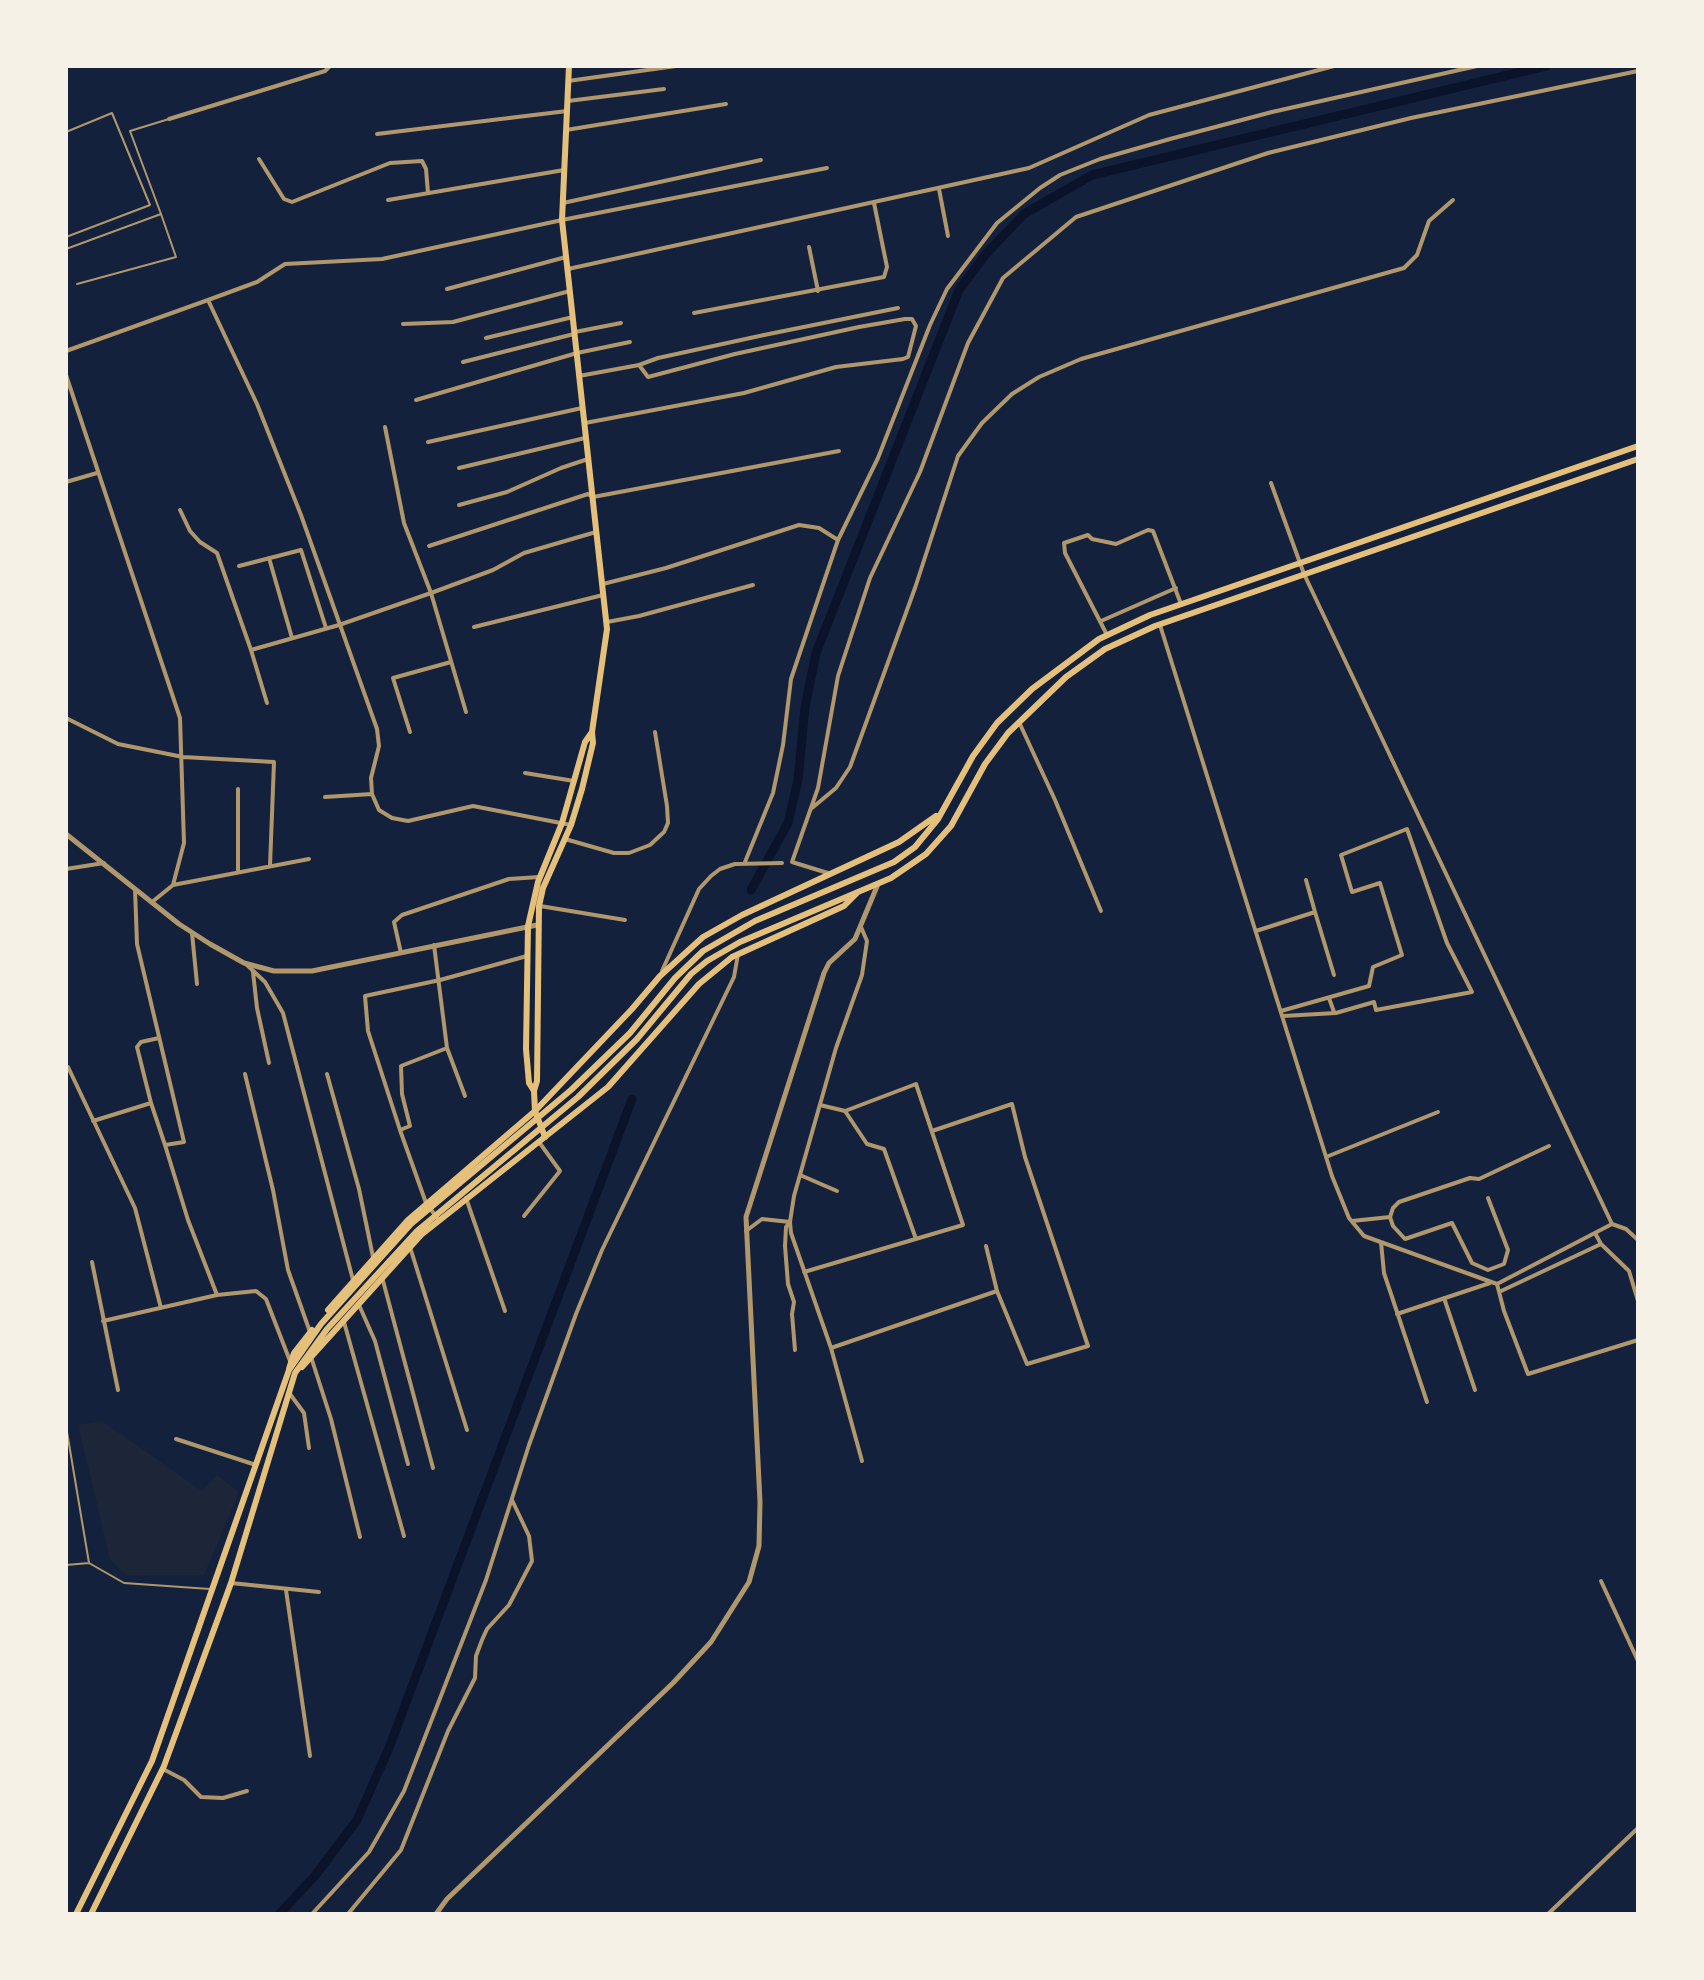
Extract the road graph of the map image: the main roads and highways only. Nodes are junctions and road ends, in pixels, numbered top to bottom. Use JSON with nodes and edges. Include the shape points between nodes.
{"nodes":[{"id":1,"x":569,"y":66,"type":"edge"},
{"id":2,"x":1638,"y":446,"type":"edge"},
{"id":3,"x":1638,"y":459,"type":"edge"},
{"id":4,"x":1445,"y":513,"type":"junction"},
{"id":5,"x":1449,"y":524,"type":"junction"},
{"id":6,"x":592,"y":732,"type":"junction"},
{"id":7,"x":944,"y":809,"type":"junction"},
{"id":8,"x":859,"y":891,"type":"junction"},
{"id":9,"x":534,"y":1091,"type":"junction"},
{"id":10,"x":535,"y":1111,"type":"junction"},
{"id":11,"x":545,"y":1137,"type":"junction"},
{"id":12,"x":324,"y":1327,"type":"junction"},
{"id":13,"x":292,"y":1372,"type":"junction"},
{"id":14,"x":76,"y":1914,"type":"edge"},
{"id":15,"x":92,"y":1914,"type":"edge"}],
"edges":[{"from":1,"to":6,"type":"main road","via":[[562,220],[607,622]]},
{"from":2,"to":4,"type":"main road"},
{"from":3,"to":5,"type":"main road"},
{"from":4,"to":5,"type":"main road"},
{"from":4,"to":7,"type":"main road","via":[[1182,604],[1107,635],[1058,668],[997,723],[973,756]]},
{"from":5,"to":8,"type":"main road","via":[[1160,625],[1129,637],[1088,661],[1019,721],[985,764],[951,826],[915,863]]},
{"from":6,"to":9,"type":"main road","via":[[593,743],[571,825],[539,906]]},
{"from":6,"to":9,"type":"main road","via":[[585,742],[562,823],[540,877],[528,926],[526,1049],[529,1083]]},
{"from":7,"to":10,"type":"main road","via":[[899,842],[742,915],[704,937],[660,976]]},
{"from":7,"to":12,"type":"main road","via":[[915,847],[894,862],[738,930],[703,951],[630,1033],[571,1090],[411,1224]]},
{"from":8,"to":11,"type":"main road","via":[[844,906],[738,954],[699,984],[608,1087]]},
{"from":8,"to":12,"type":"main road","via":[[724,949],[691,974],[637,1039],[578,1097],[417,1231]]},
{"from":9,"to":10,"type":"main road"},
{"from":10,"to":11,"type":"main road"},
{"from":10,"to":13,"type":"main road","via":[[426,1203],[373,1257],[310,1332],[290,1361]]},
{"from":11,"to":13,"type":"main road","via":[[438,1219],[409,1246],[312,1360]]},
{"from":12,"to":13,"type":"main road"},
{"from":13,"to":14,"type":"main road","via":[[142,1784]]},
{"from":13,"to":15,"type":"main road","via":[[290,1394],[231,1583],[163,1769]]}]}
